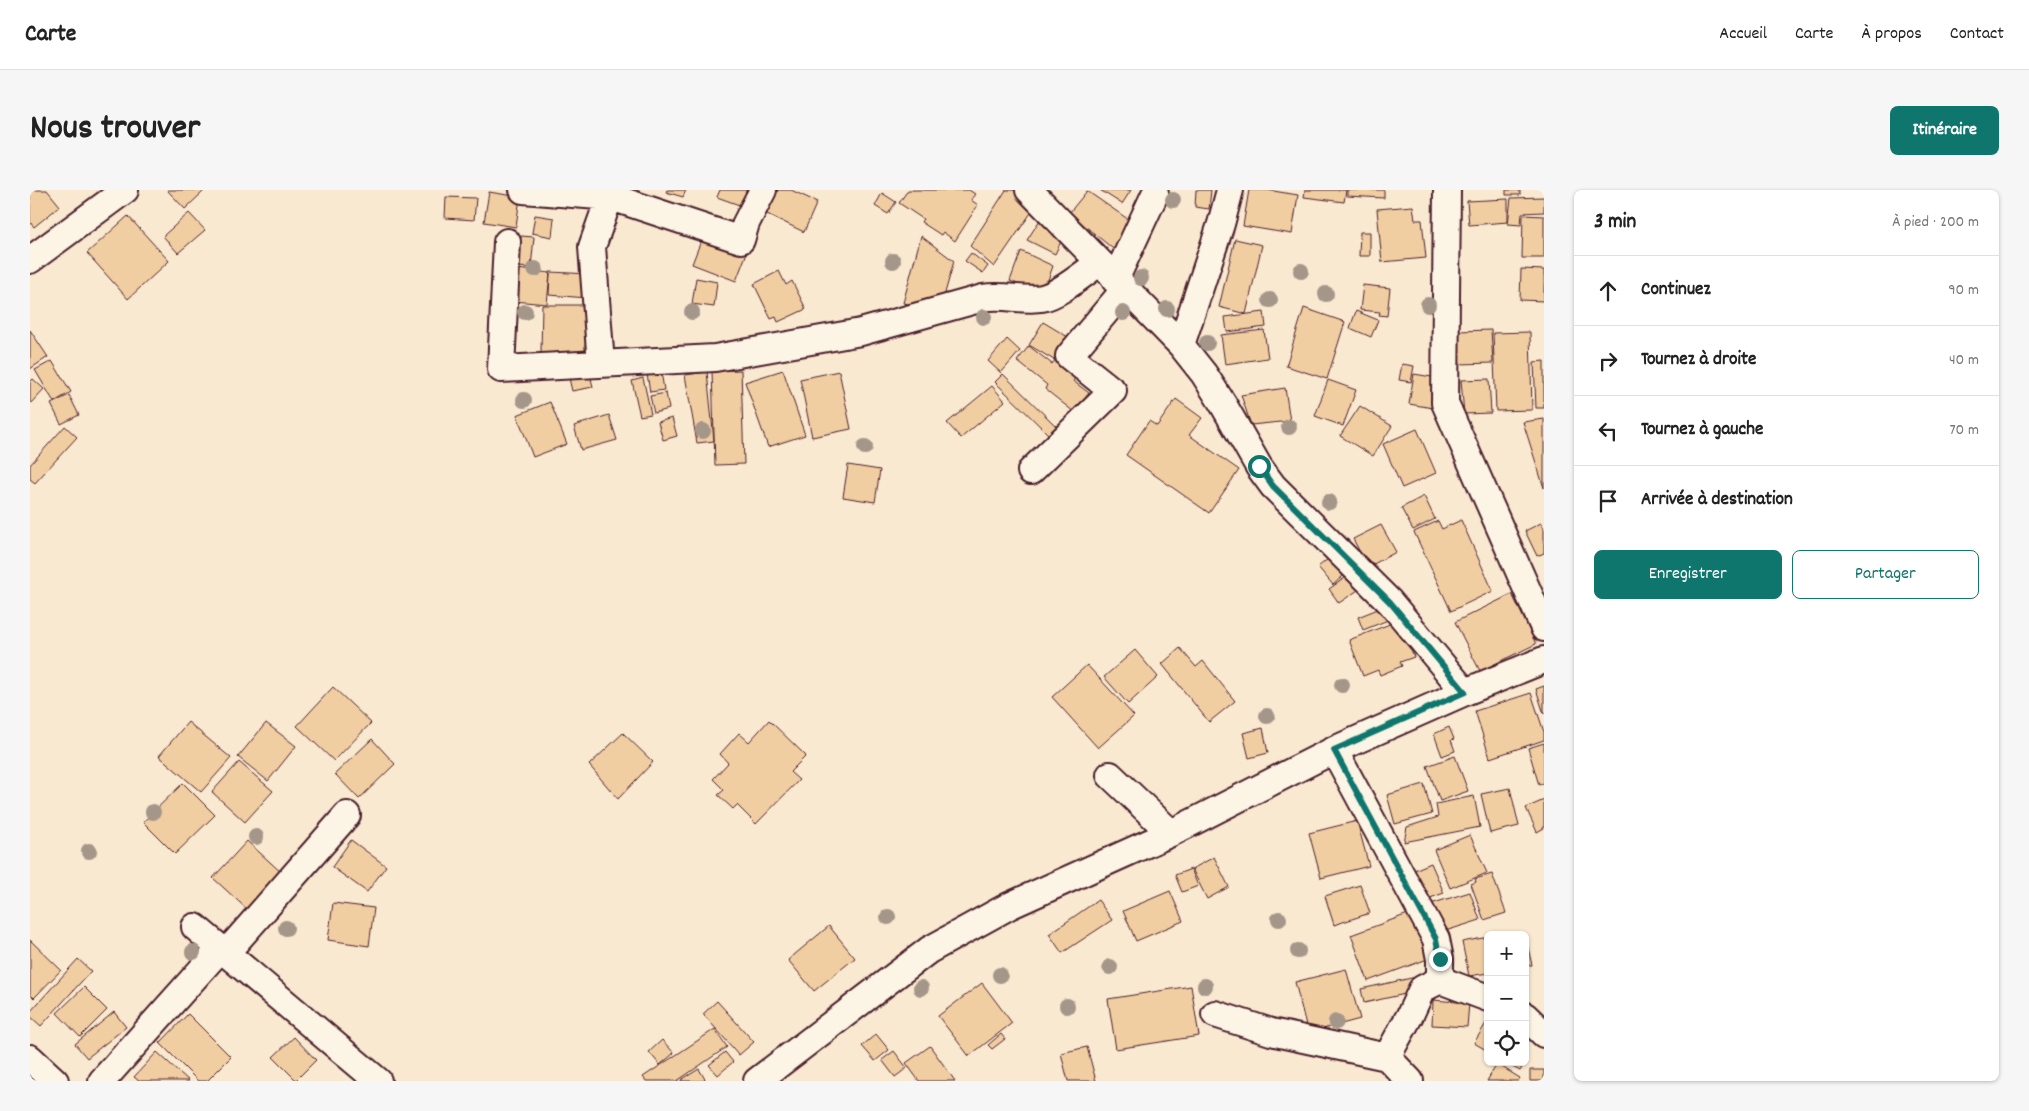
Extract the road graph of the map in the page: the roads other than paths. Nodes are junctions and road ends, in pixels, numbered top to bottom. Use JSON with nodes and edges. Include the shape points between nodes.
{"nodes":[{"id":1,"x":125,"y":190,"type":"edge"},
{"id":2,"x":523,"y":190,"type":"edge"},
{"id":3,"x":763,"y":190,"type":"edge"},
{"id":4,"x":1029,"y":190,"type":"edge"},
{"id":5,"x":1230,"y":190,"type":"edge"},
{"id":6,"x":1447,"y":190,"type":"edge"},
{"id":7,"x":612,"y":194,"type":"edge"},
{"id":8,"x":1155,"y":194,"type":"dead end"},
{"id":9,"x":507,"y":242,"type":"dead end"},
{"id":10,"x":30,"y":260,"type":"edge"},
{"id":11,"x":1113,"y":277,"type":"junction"},
{"id":12,"x":1180,"y":345,"type":"junction"},
{"id":13,"x":601,"y":364,"type":"junction"},
{"id":14,"x":1031,"y":470,"type":"dead end"},
{"id":15,"x":1544,"y":628,"type":"edge"},
{"id":16,"x":1544,"y":660,"type":"edge"},
{"id":17,"x":1465,"y":692,"type":"junction"},
{"id":18,"x":1334,"y":750,"type":"junction"},
{"id":19,"x":1110,"y":775,"type":"dead end"},
{"id":20,"x":347,"y":815,"type":"dead end"},
{"id":21,"x":1171,"y":833,"type":"junction"},
{"id":22,"x":195,"y":927,"type":"dead end"},
{"id":23,"x":223,"y":951,"type":"junction"},
{"id":24,"x":1440,"y":980,"type":"junction"},
{"id":25,"x":1484,"y":996,"type":"edge"},
{"id":26,"x":1215,"y":1014,"type":"dead end"},
{"id":27,"x":1529,"y":1020,"type":"edge"},
{"id":28,"x":1544,"y":1034,"type":"edge"},
{"id":29,"x":1387,"y":1057,"type":"junction"},
{"id":30,"x":30,"y":1058,"type":"edge"},
{"id":31,"x":55,"y":1081,"type":"edge"},
{"id":32,"x":102,"y":1081,"type":"edge"},
{"id":33,"x":378,"y":1081,"type":"edge"},
{"id":34,"x":756,"y":1081,"type":"edge"},
{"id":35,"x":1410,"y":1081,"type":"edge"}],
"edges":[{"from":1,"to":10,"type":"street"},
{"from":2,"to":7,"type":"street"},
{"from":3,"to":7,"type":"street","via":[[741,240]]},
{"from":4,"to":11,"type":"street"},
{"from":5,"to":12,"type":"street"},
{"from":6,"to":15,"type":"street","via":[[1445,404]]},
{"from":7,"to":13,"type":"street","via":[[592,247]]},
{"from":8,"to":11,"type":"street"},
{"from":9,"to":13,"type":"street","via":[[501,369]]},
{"from":11,"to":12,"type":"street"},
{"from":11,"to":13,"type":"street","via":[[1041,298],[983,298],[861,332],[715,358]]},
{"from":11,"to":14,"type":"street","via":[[1069,356],[1113,391]]},
{"from":12,"to":17,"type":"street","via":[[1218,396],[1273,486],[1390,602]]},
{"from":16,"to":17,"type":"street"},
{"from":17,"to":18,"type":"street"},
{"from":18,"to":21,"type":"street"},
{"from":18,"to":24,"type":"street","via":[[1436,939]]},
{"from":19,"to":21,"type":"street"},
{"from":20,"to":23,"type":"street"},
{"from":21,"to":34,"type":"street","via":[[1009,906],[929,950]]},
{"from":22,"to":23,"type":"street"},
{"from":23,"to":32,"type":"street"},
{"from":23,"to":33,"type":"street"},
{"from":24,"to":25,"type":"street"},
{"from":24,"to":29,"type":"street","via":[[1422,989]]},
{"from":26,"to":29,"type":"street","via":[[1271,1032]]},
{"from":27,"to":28,"type":"street"},
{"from":29,"to":35,"type":"street"},
{"from":30,"to":31,"type":"street"}]}
